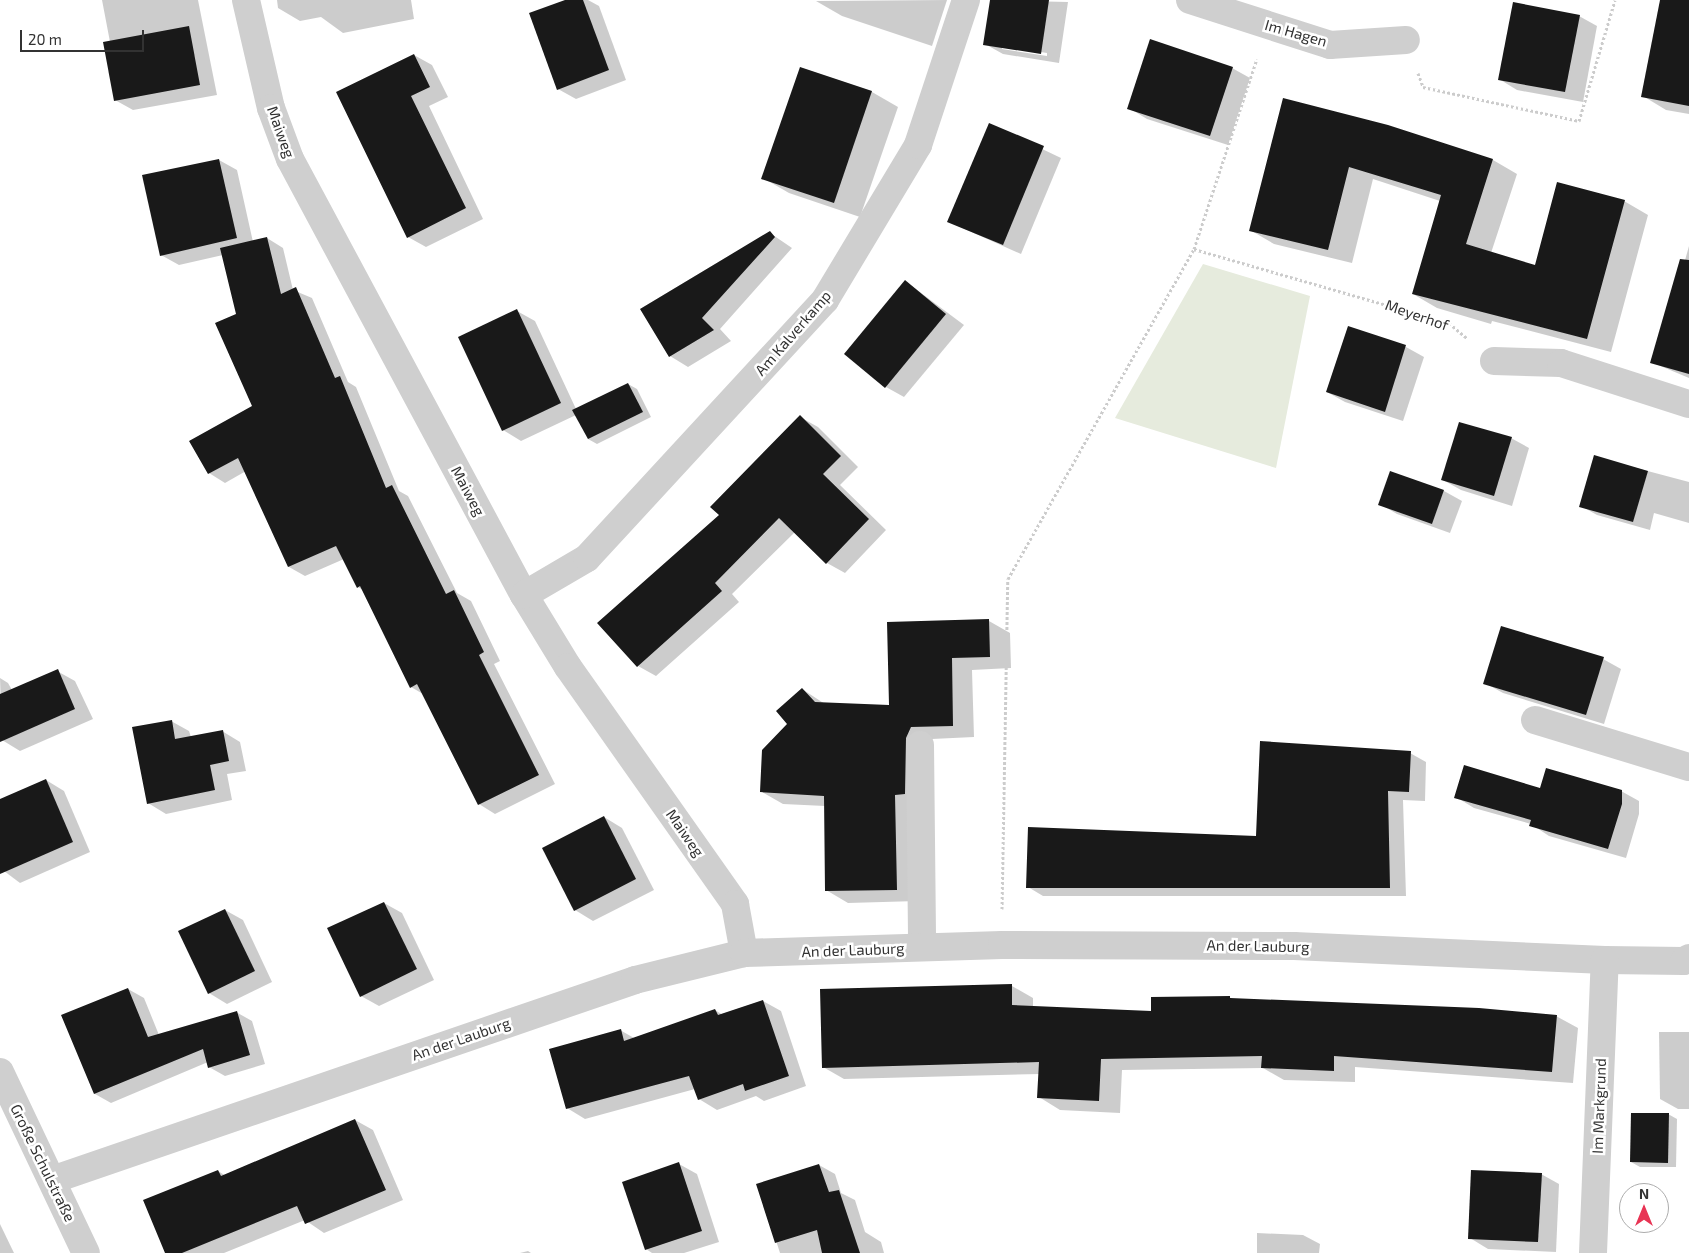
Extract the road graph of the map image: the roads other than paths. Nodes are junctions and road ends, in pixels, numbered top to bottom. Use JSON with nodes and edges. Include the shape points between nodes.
{"nodes":[{"id":1,"x":246,"y":0,"type":"edge"},
{"id":2,"x":966,"y":0,"type":"edge"},
{"id":3,"x":1190,"y":0,"type":"edge"},
{"id":4,"x":1406,"y":40,"type":"road end"},
{"id":5,"x":1494,"y":361,"type":"road end"},
{"id":6,"x":1689,"y":404,"type":"edge"},
{"id":7,"x":524,"y":595,"type":"junction"},
{"id":8,"x":1536,"y":720,"type":"dead end"},
{"id":9,"x":920,"y":745,"type":"dead end"},
{"id":10,"x":1689,"y":767,"type":"edge"},
{"id":11,"x":922,"y":947,"type":"junction"},
{"id":12,"x":744,"y":953,"type":"junction"},
{"id":13,"x":1689,"y":958,"type":"edge"},
{"id":14,"x":1605,"y":960,"type":"junction"},
{"id":15,"x":0,"y":1072,"type":"edge"},
{"id":16,"x":52,"y":1180,"type":"junction"},
{"id":17,"x":86,"y":1253,"type":"edge"},
{"id":18,"x":1593,"y":1253,"type":"edge"}],
"edges":[{"from":1,"to":7,"type":"street","name":"Maiweg","via":[[271,108],[290,159]]},
{"from":2,"to":7,"type":"street","name":"Am Kalverkamp","via":[[918,145],[825,300],[587,558]]},
{"from":3,"to":4,"type":"street","name":"Im Hagen","via":[[1330,45]]},
{"from":5,"to":6,"type":"street","via":[[1561,363]]},
{"from":7,"to":12,"type":"street","name":"Maiweg","via":[[568,667],[735,904]]},
{"from":8,"to":10,"type":"street"},
{"from":9,"to":11,"type":"street"},
{"from":11,"to":12,"type":"street","name":"An der Lauburg"},
{"from":11,"to":14,"type":"street","name":"An der Lauburg","via":[[1294,946]]},
{"from":12,"to":16,"type":"street","name":"An der Lauburg","via":[[635,980]]},
{"from":13,"to":14,"type":"street","name":"An der Lauburg","via":[[1684,961]]},
{"from":14,"to":18,"type":"street","name":"Im Markgrund"},
{"from":15,"to":16,"type":"street","name":"Große Schulstraße"},
{"from":16,"to":17,"type":"street","name":"Große Schulstraße"}]}
